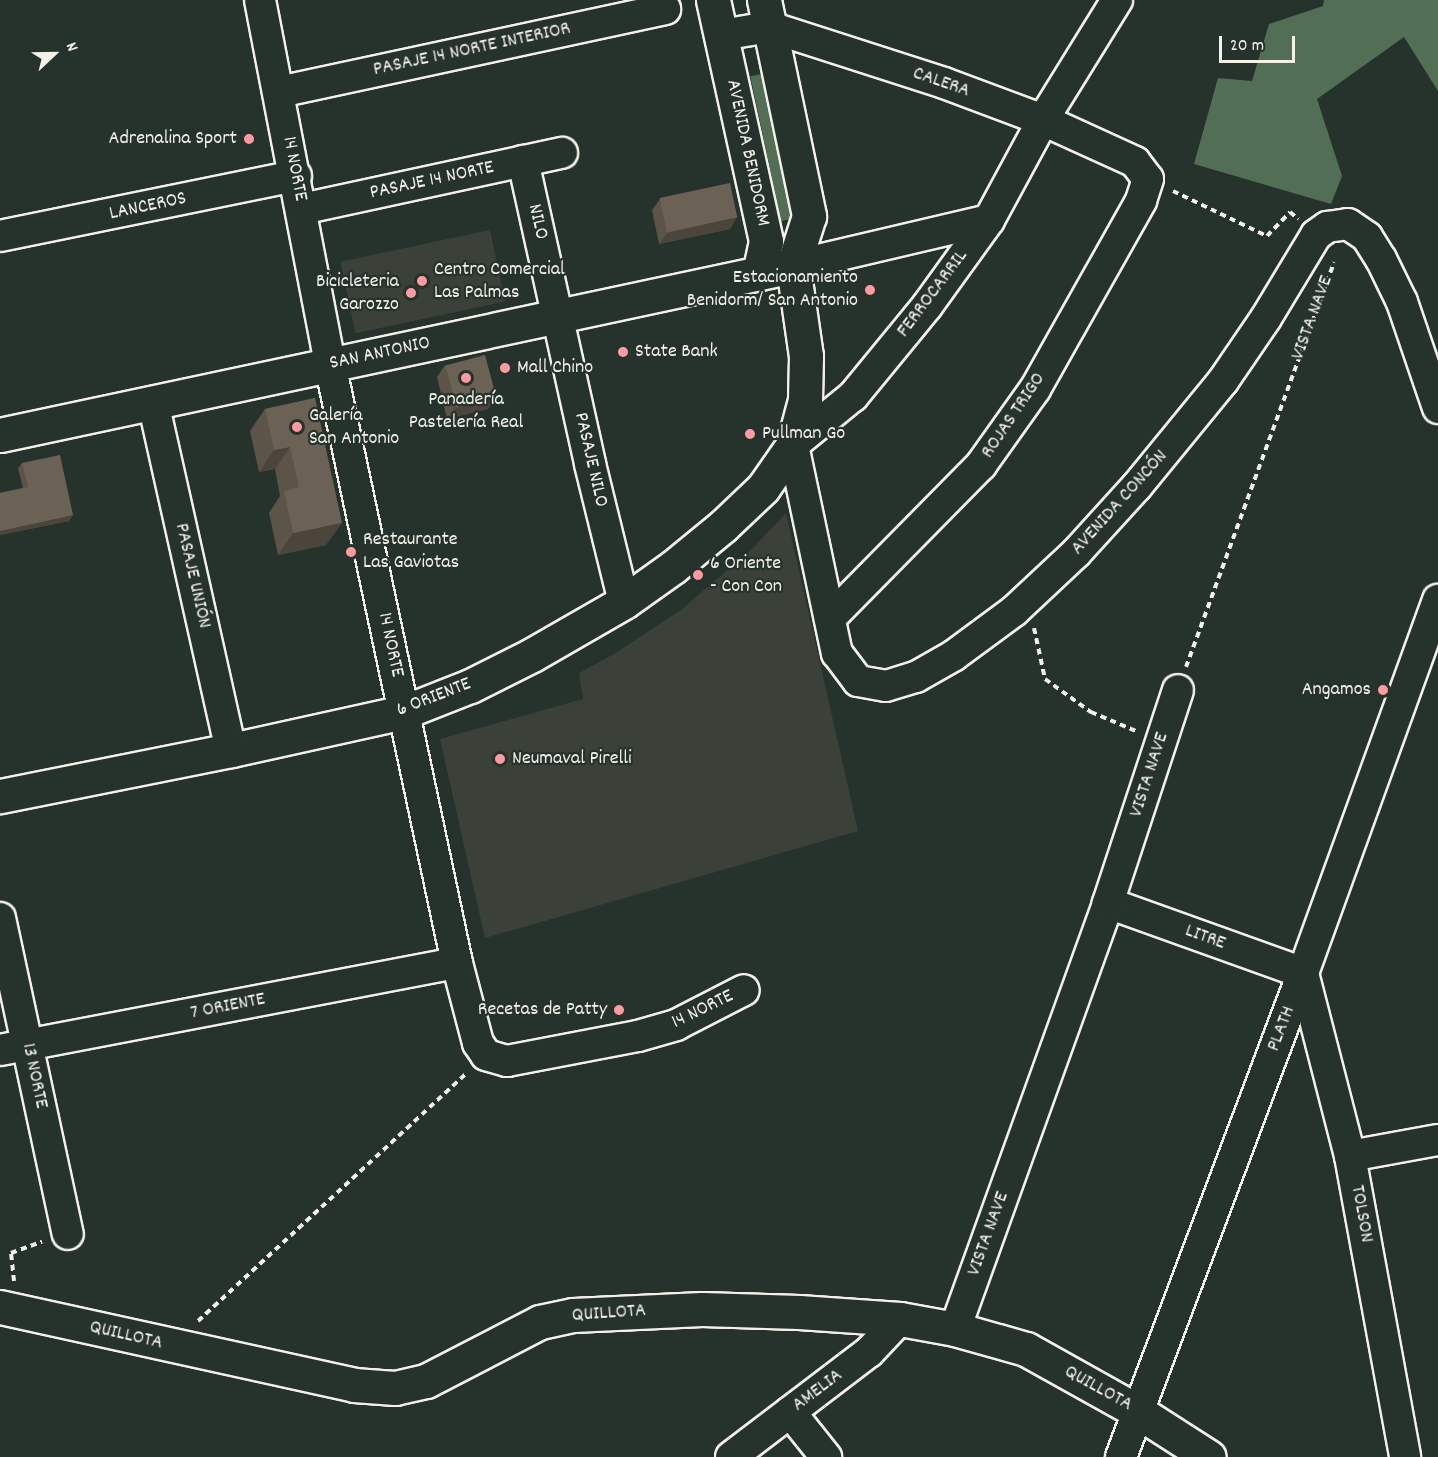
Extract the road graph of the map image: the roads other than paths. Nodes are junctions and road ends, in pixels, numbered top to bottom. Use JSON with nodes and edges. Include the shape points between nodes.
{"nodes":[{"id":1,"x":260,"y":0,"type":"edge"},
{"id":2,"x":713,"y":0,"type":"edge"},
{"id":3,"x":1117,"y":0,"type":"edge"},
{"id":4,"x":665,"y":9,"type":"dead end"},
{"id":5,"x":767,"y":13,"type":"edge"},
{"id":6,"x":720,"y":35,"type":"junction"},
{"id":7,"x":279,"y":92,"type":"junction"},
{"id":8,"x":1043,"y":120,"type":"junction"},
{"id":9,"x":562,"y":153,"type":"dead end"},
{"id":10,"x":523,"y":161,"type":"junction"},
{"id":11,"x":296,"y":176,"type":"junction"},
{"id":12,"x":1148,"y":179,"type":"joint"},
{"id":13,"x":302,"y":209,"type":"junction"},
{"id":14,"x":989,"y":220,"type":"junction"},
{"id":15,"x":0,"y":236,"type":"edge"},
{"id":16,"x":793,"y":266,"type":"junction"},
{"id":17,"x":759,"y":273,"type":"junction"},
{"id":18,"x":558,"y":317,"type":"junction"},
{"id":19,"x":330,"y":364,"type":"junction"},
{"id":20,"x":153,"y":402,"type":"junction"},
{"id":21,"x":1438,"y":408,"type":"edge"},
{"id":22,"x":0,"y":435,"type":"edge"},
{"id":23,"x":793,"y":445,"type":"junction"},
{"id":24,"x":1438,"y":600,"type":"edge"},
{"id":25,"x":624,"y":602,"type":"junction"},
{"id":26,"x":830,"y":618,"type":"junction"},
{"id":27,"x":1178,"y":690,"type":"road end"},
{"id":28,"x":404,"y":712,"type":"junction"},
{"id":29,"x":231,"y":750,"type":"junction"},
{"id":30,"x":0,"y":796,"type":"edge"},
{"id":31,"x":1108,"y":903,"type":"junction"},
{"id":32,"x":0,"y":918,"type":"edge"},
{"id":33,"x":457,"y":963,"type":"junction"},
{"id":34,"x":1303,"y":973,"type":"junction"},
{"id":35,"x":744,"y":990,"type":"dead end"},
{"id":36,"x":14,"y":1048,"type":"edge"},
{"id":37,"x":1438,"y":1140,"type":"edge"},
{"id":38,"x":1350,"y":1155,"type":"junction"},
{"id":39,"x":68,"y":1233,"type":"road end"},
{"id":40,"x":9,"y":1309,"type":"edge"},
{"id":41,"x":900,"y":1319,"type":"junction"},
{"id":42,"x":955,"y":1329,"type":"junction"},
{"id":43,"x":1137,"y":1411,"type":"junction"},
{"id":44,"x":790,"y":1412,"type":"junction"},
{"id":45,"x":731,"y":1457,"type":"edge"},
{"id":46,"x":826,"y":1457,"type":"edge"},
{"id":47,"x":1121,"y":1457,"type":"edge"},
{"id":48,"x":1209,"y":1457,"type":"edge"},
{"id":49,"x":1405,"y":1457,"type":"edge"}],
"edges":[{"from":1,"to":7,"type":"street","name":"14 NORTE"},
{"from":2,"to":6,"type":"main road","name":"AVENIDA BENIDORM"},
{"from":3,"to":8,"type":"street","name":"FERROCARRIL"},
{"from":4,"to":7,"type":"street","name":"PASAJE 14 NORTE INTERIOR"},
{"from":5,"to":6,"type":"street","name":"CALERA"},
{"from":5,"to":8,"type":"street","name":"CALERA"},
{"from":5,"to":16,"type":"main road","via":[[809,216]]},
{"from":6,"to":17,"type":"main road","name":"AVENIDA BENIDORM","via":[[766,241]]},
{"from":7,"to":11,"type":"street","name":"14 NORTE"},
{"from":8,"to":12,"type":"street","name":"CALERA","via":[[1135,162]]},
{"from":8,"to":14,"type":"street","name":"FERROCARRIL"},
{"from":9,"to":10,"type":"street","name":"PASAJE 14 NORTE"},
{"from":10,"to":13,"type":"street","name":"PASAJE 14 NORTE"},
{"from":10,"to":18,"type":"street","name":"NILO"},
{"from":11,"to":13,"type":"street","name":"14 NORTE"},
{"from":11,"to":15,"type":"street","name":"LANCEROS"},
{"from":12,"to":26,"type":"street","name":"ROJAS TRIGO","via":[[1141,201],[1035,389],[981,465]]},
{"from":13,"to":19,"type":"street","name":"14 NORTE"},
{"from":14,"to":16,"type":"street"},
{"from":14,"to":23,"type":"street","name":"FERROCARRIL","via":[[927,306],[853,396]]},
{"from":16,"to":17,"type":"main road"},
{"from":16,"to":23,"type":"main road","via":[[806,356],[805,400]]},
{"from":17,"to":18,"type":"main road","name":"SAN ANTONIO"},
{"from":18,"to":19,"type":"main road","name":"SAN ANTONIO"},
{"from":18,"to":25,"type":"street","name":"PASAJE NILO"},
{"from":19,"to":20,"type":"main road","name":"SAN ANTONIO"},
{"from":19,"to":28,"type":"street","name":"14 NORTE"},
{"from":20,"to":22,"type":"main road","name":"SAN ANTONIO"},
{"from":20,"to":29,"type":"street","name":"PASAJE UNIÓN"},
{"from":21,"to":26,"type":"street","name":"AVENIDA CONCÓN","via":[[1402,302],[1381,259],[1367,237],[1348,224],[1328,227],[1316,235],[1223,381],[1137,486],[1076,553],[1028,598],[953,656],[916,677],[886,686],[858,681],[837,653]]},
{"from":23,"to":25,"type":"main road","name":"6 ORIENTE","via":[[763,488],[723,526]]},
{"from":23,"to":26,"type":"street","name":"AVENIDA CONCÓN"},
{"from":24,"to":34,"type":"street","name":"PLATH"},
{"from":25,"to":28,"type":"main road","name":"6 ORIENTE","via":[[501,671]]},
{"from":27,"to":31,"type":"street","name":"VISTA NAVE"},
{"from":28,"to":29,"type":"main road","name":"6 ORIENTE"},
{"from":28,"to":33,"type":"street","name":"14 NORTE"},
{"from":29,"to":30,"type":"main road","name":"6 ORIENTE"},
{"from":31,"to":34,"type":"street","name":"LITRE"},
{"from":31,"to":42,"type":"street","name":"VISTA NAVE"},
{"from":32,"to":36,"type":"street","name":"13 NORTE"},
{"from":33,"to":35,"type":"street","name":"14 NORTE","via":[[478,1043],[486,1055],[507,1062],[676,1025]]},
{"from":33,"to":36,"type":"street","name":"7 ORIENTE"},
{"from":34,"to":38,"type":"street","name":"TOLSON"},
{"from":34,"to":43,"type":"street","name":"PLATH"},
{"from":36,"to":39,"type":"street","name":"13 NORTE"},
{"from":37,"to":38,"type":"street"},
{"from":38,"to":49,"type":"street","name":"TOLSON"},
{"from":40,"to":41,"type":"main road","name":"QUILLOTA","via":[[354,1385],[396,1388],[426,1381],[540,1322],[573,1315],[702,1309]]},
{"from":41,"to":42,"type":"main road","name":"QUILLOTA"},
{"from":41,"to":44,"type":"street","name":"AMELIA","via":[[869,1352]]},
{"from":42,"to":43,"type":"main road","name":"QUILLOTA","via":[[1026,1349]]},
{"from":43,"to":47,"type":"street","name":"PLATH"},
{"from":43,"to":48,"type":"main road","name":"QUILLOTA"},
{"from":44,"to":45,"type":"street","name":"AMELIA"},
{"from":44,"to":46,"type":"street"}]}
